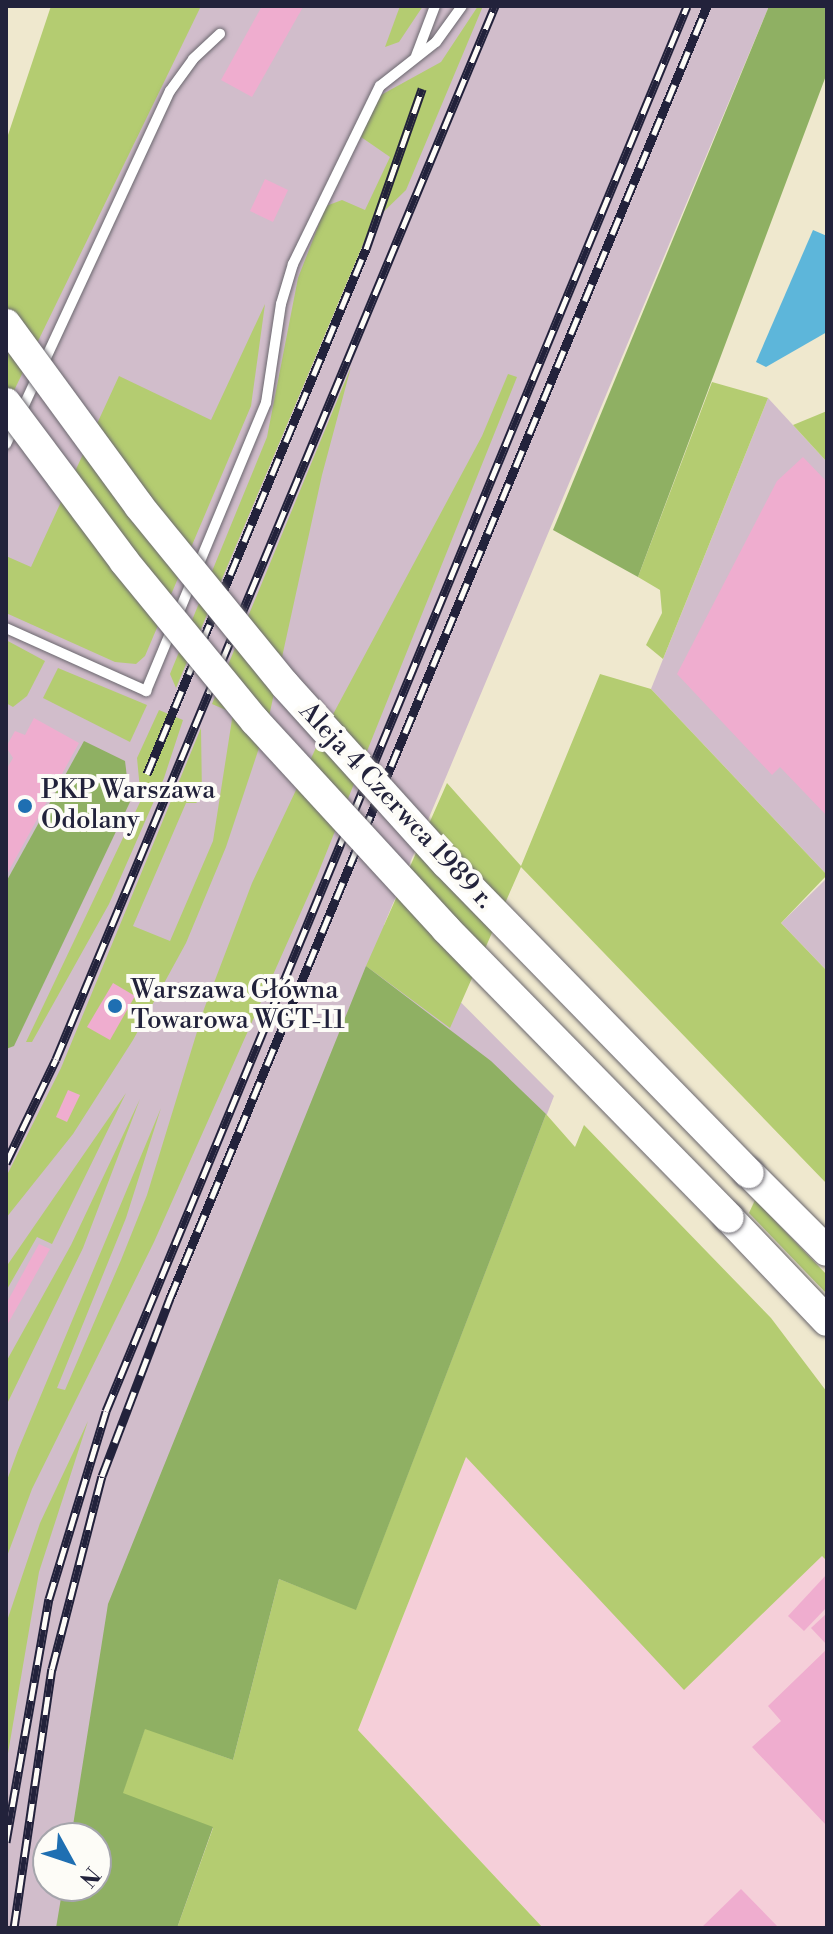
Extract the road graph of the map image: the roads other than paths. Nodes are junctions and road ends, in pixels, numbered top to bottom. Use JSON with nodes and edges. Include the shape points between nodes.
{"nodes":[{"id":1,"x":435,"y":6,"type":"edge"},
{"id":2,"x":462,"y":6,"type":"edge"},
{"id":3,"x":220,"y":34,"type":"dead end"},
{"id":4,"x":415,"y":57,"type":"junction"},
{"id":5,"x":6,"y":324,"type":"edge"},
{"id":6,"x":6,"y":403,"type":"edge"},
{"id":7,"x":6,"y":444,"type":"edge"},
{"id":8,"x":6,"y":628,"type":"edge"},
{"id":9,"x":827,"y":1251,"type":"edge"},
{"id":10,"x":827,"y":1321,"type":"edge"}],
"edges":[{"from":1,"to":4,"type":"lane"},
{"from":2,"to":4,"type":"lane","via":[[436,42]]},
{"from":3,"to":7,"type":"lane","via":[[170,91]]},
{"from":4,"to":8,"type":"lane","via":[[380,86],[293,264],[281,304],[266,403],[146,691]]},
{"from":5,"to":9,"type":"main road","name":"Aleja 4 Czerwca 1989 r.","bridge":true,"via":[[139,506],[285,685],[447,864]]},
{"from":6,"to":10,"type":"main road","name":"Aleja 4 Czerwca 1989 r.","bridge":true,"via":[[124,561],[293,763],[426,909]]}]}
